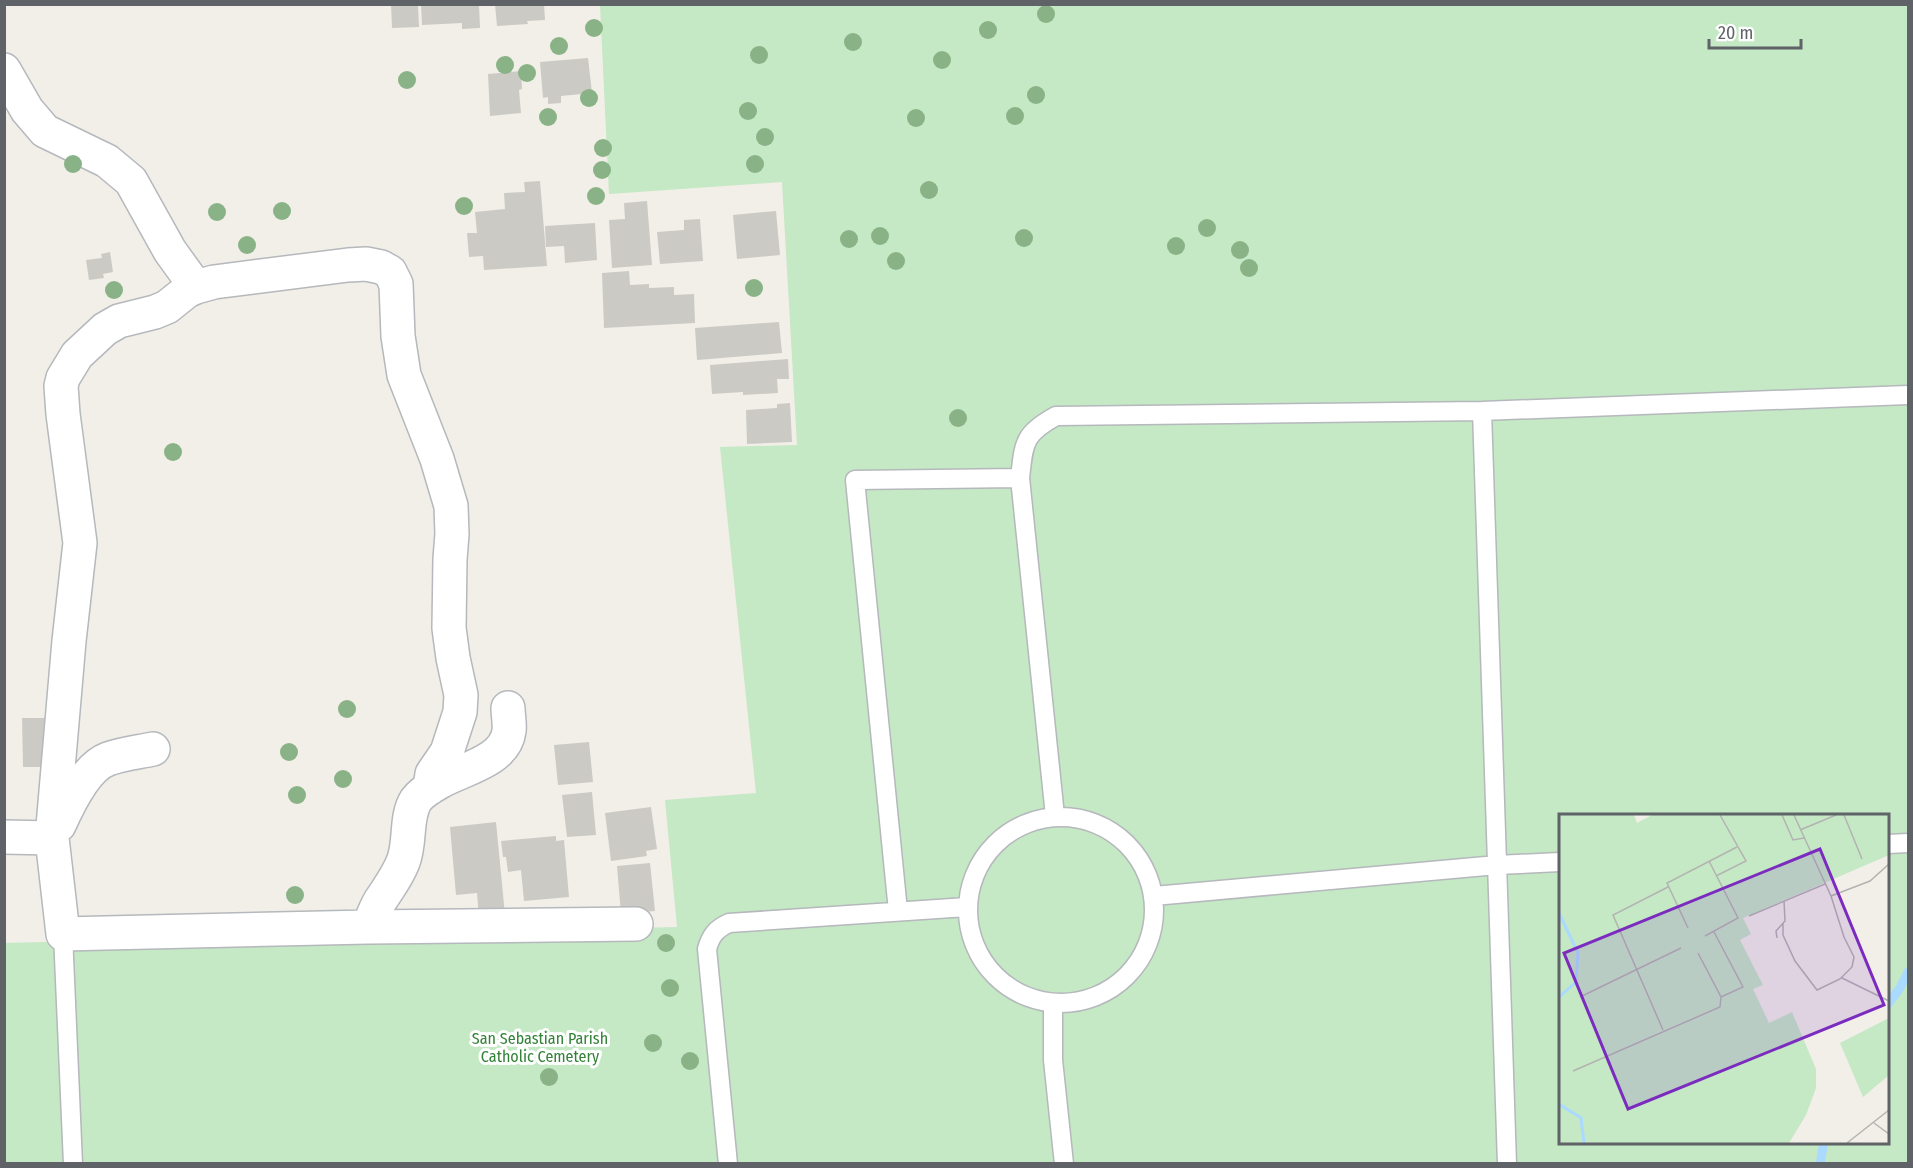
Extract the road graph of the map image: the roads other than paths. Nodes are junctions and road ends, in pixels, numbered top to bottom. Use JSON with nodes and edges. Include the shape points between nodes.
{"nodes":[{"id":1,"x":4,"y":70,"type":"edge"},
{"id":2,"x":196,"y":287,"type":"junction"},
{"id":3,"x":1908,"y":395,"type":"edge"},
{"id":4,"x":1482,"y":411,"type":"junction"},
{"id":5,"x":1020,"y":478,"type":"junction"},
{"id":6,"x":508,"y":708,"type":"dead end"},
{"id":7,"x":153,"y":749,"type":"dead end"},
{"id":8,"x":430,"y":788,"type":"junction"},
{"id":9,"x":1055,"y":816,"type":"junction"},
{"id":10,"x":4,"y":837,"type":"edge"},
{"id":11,"x":52,"y":838,"type":"junction"},
{"id":12,"x":1908,"y":843,"type":"edge"},
{"id":13,"x":1889,"y":844,"type":"edge"},
{"id":14,"x":1559,"y":862,"type":"edge"},
{"id":15,"x":1497,"y":865,"type":"junction"},
{"id":16,"x":1154,"y":896,"type":"junction"},
{"id":17,"x":967,"y":908,"type":"junction"},
{"id":18,"x":898,"y":911,"type":"junction"},
{"id":19,"x":636,"y":924,"type":"dead end"},
{"id":20,"x":368,"y":927,"type":"junction"},
{"id":21,"x":63,"y":934,"type":"junction"},
{"id":22,"x":1053,"y":1003,"type":"junction"},
{"id":23,"x":73,"y":1164,"type":"edge"},
{"id":24,"x":728,"y":1164,"type":"edge"},
{"id":25,"x":1064,"y":1164,"type":"edge"},
{"id":26,"x":1507,"y":1164,"type":"edge"}],
"edges":[{"from":1,"to":2,"type":"street","via":[[27,110],[45,131],[107,161],[131,181],[170,251]]},
{"from":2,"to":8,"type":"street","via":[[366,264],[390,272],[396,284],[404,375],[437,459],[452,518],[449,628],[461,695],[460,712],[447,752],[432,774]]},
{"from":2,"to":11,"type":"street","via":[[161,310],[119,321],[105,329],[77,355],[63,378],[63,414],[80,543]]},
{"from":3,"to":4,"type":"lane"},
{"from":4,"to":5,"type":"lane","via":[[1056,416],[1028,436]]},
{"from":4,"to":15,"type":"lane"},
{"from":5,"to":9,"type":"lane"},
{"from":5,"to":18,"type":"lane","via":[[855,480]]},
{"from":6,"to":8,"type":"street","via":[[509,731],[497,754]]},
{"from":7,"to":11,"type":"street","via":[[106,759],[92,770]]},
{"from":8,"to":20,"type":"street","via":[[417,799],[404,860]]},
{"from":9,"to":16,"type":"lane","via":[[1083,818],[1109,829],[1131,846],[1146,870]]},
{"from":9,"to":17,"type":"lane","via":[[1028,822],[1003,835],[990,848],[971,880]]},
{"from":10,"to":11,"type":"street"},
{"from":11,"to":21,"type":"street"},
{"from":12,"to":13,"type":"lane"},
{"from":14,"to":15,"type":"lane"},
{"from":15,"to":16,"type":"lane"},
{"from":15,"to":26,"type":"lane"},
{"from":16,"to":22,"type":"lane","via":[[1154,924],[1146,951],[1130,974],[1108,992],[1081,1002]]},
{"from":17,"to":18,"type":"lane"},
{"from":17,"to":22,"type":"lane","via":[[970,935],[982,961],[1001,982],[1025,997]]},
{"from":18,"to":24,"type":"lane","via":[[729,924],[718,928],[710,938],[707,949]]},
{"from":19,"to":20,"type":"street"},
{"from":20,"to":21,"type":"street"},
{"from":21,"to":23,"type":"lane"},
{"from":22,"to":25,"type":"lane","via":[[1053,1060]]}]}
